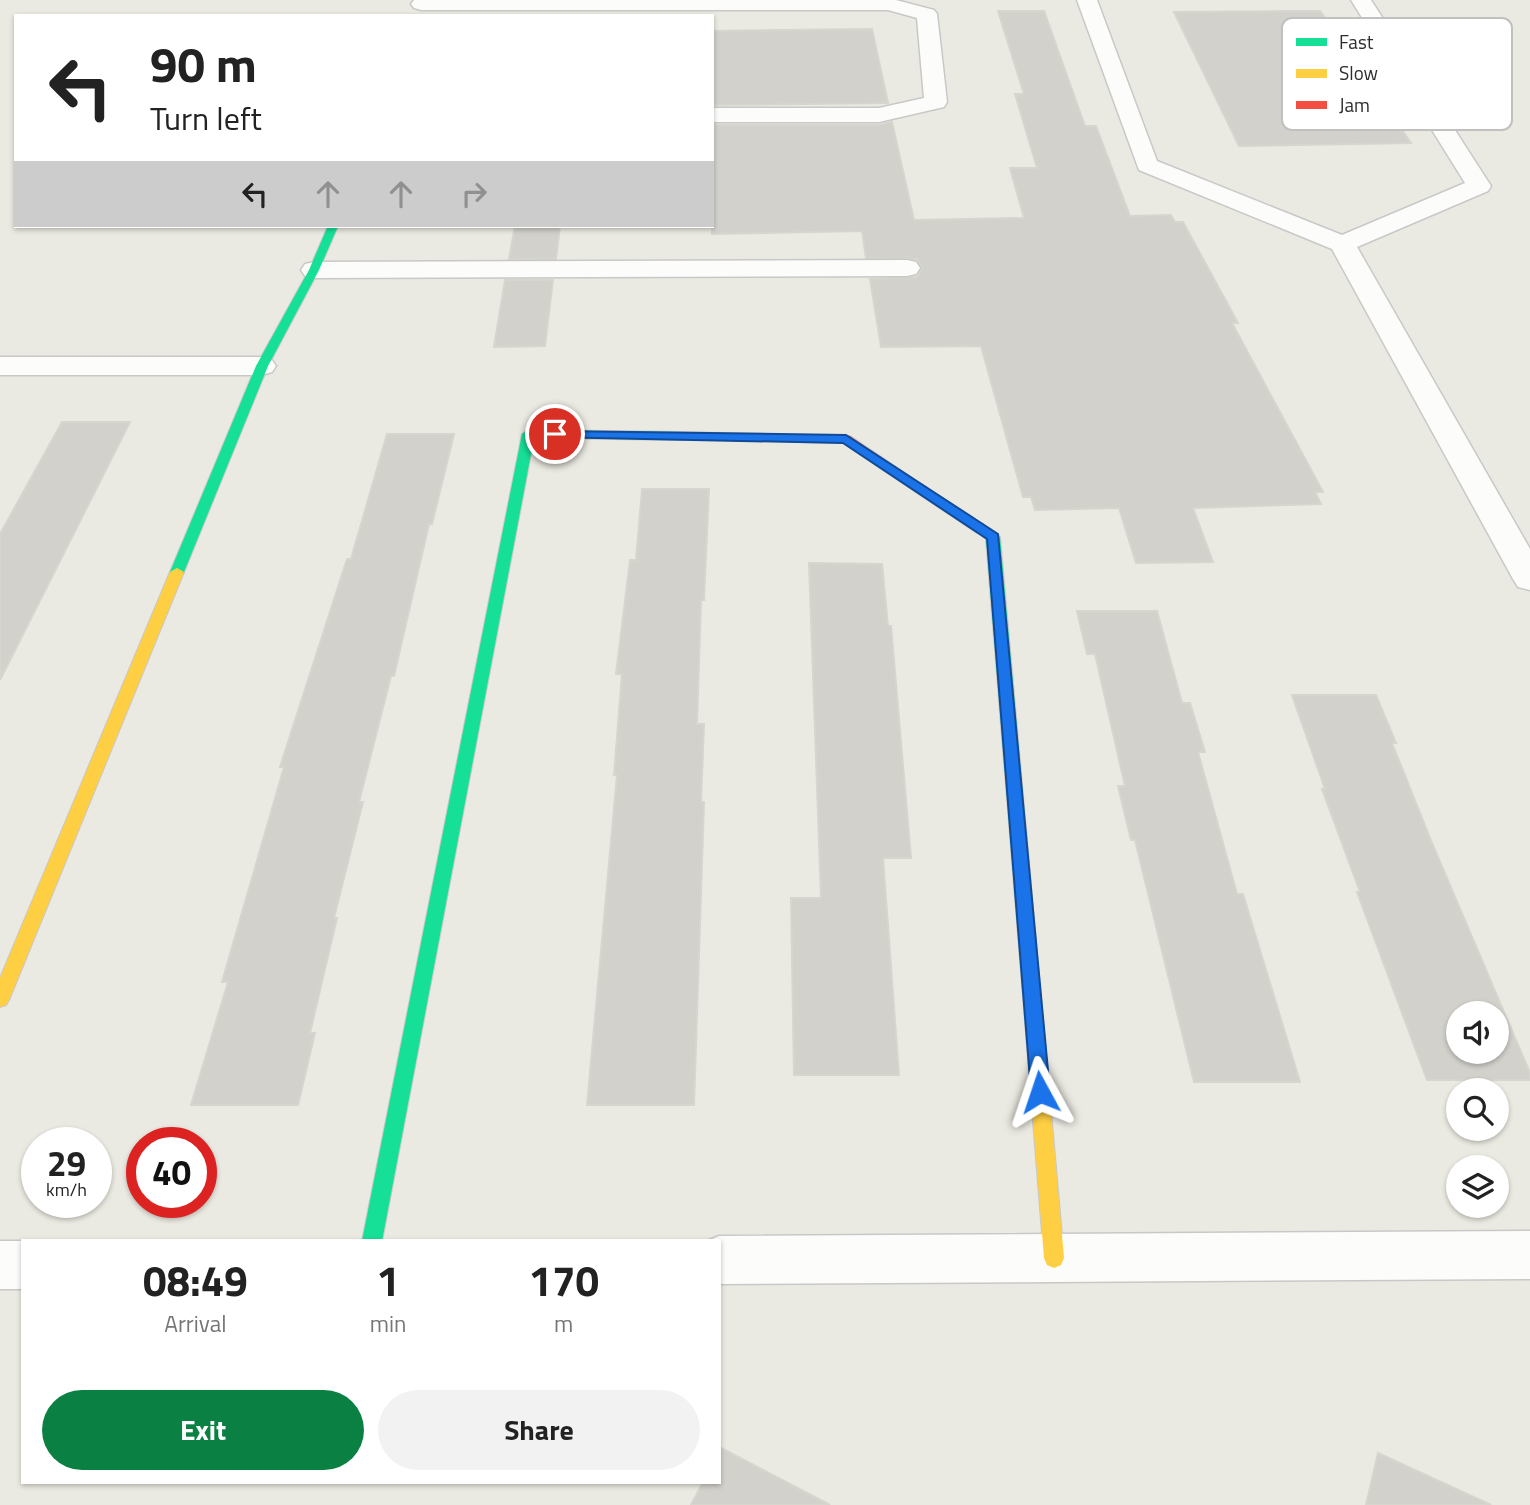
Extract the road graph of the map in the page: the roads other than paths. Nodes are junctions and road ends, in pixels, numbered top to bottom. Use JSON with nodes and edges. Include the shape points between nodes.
{"nodes":[{"id":1,"x":1087,"y":0,"type":"edge"},
{"id":2,"x":1361,"y":0,"type":"edge"},
{"id":3,"x":420,"y":7,"type":"edge"},
{"id":4,"x":1372,"y":18,"type":"edge"},
{"id":5,"x":714,"y":115,"type":"edge"},
{"id":6,"x":1443,"y":130,"type":"edge"},
{"id":7,"x":331,"y":228,"type":"edge"},
{"id":8,"x":1342,"y":244,"type":"junction"},
{"id":9,"x":907,"y":268,"type":"dead end"},
{"id":10,"x":314,"y":270,"type":"junction"},
{"id":11,"x":0,"y":366,"type":"edge"},
{"id":12,"x":262,"y":366,"type":"junction"},
{"id":13,"x":1530,"y":579,"type":"edge"},
{"id":14,"x":0,"y":1000,"type":"edge"},
{"id":15,"x":372,"y":1239,"type":"edge"},
{"id":16,"x":1530,"y":1255,"type":"edge"},
{"id":17,"x":1054,"y":1258,"type":"junction"},
{"id":18,"x":721,"y":1260,"type":"edge"},
{"id":19,"x":0,"y":1265,"type":"edge"},
{"id":20,"x":21,"y":1265,"type":"edge"}],
"edges":[{"from":1,"to":8,"type":"street","via":[[1147,164]]},
{"from":2,"to":4,"type":"street"},
{"from":3,"to":5,"type":"street","via":[[888,4],[927,14],[936,102],[880,116]]},
{"from":6,"to":8,"type":"street","via":[[1479,186]]},
{"from":7,"to":10,"type":"street"},
{"from":8,"to":13,"type":"street"},
{"from":9,"to":10,"type":"street"},
{"from":10,"to":12,"type":"street"},
{"from":11,"to":12,"type":"street"},
{"from":12,"to":14,"type":"street"},
{"from":15,"to":17,"type":"street","via":[[528,434],[846,439],[993,537]]},
{"from":16,"to":17,"type":"street"},
{"from":17,"to":18,"type":"street"},
{"from":19,"to":20,"type":"street"}]}
